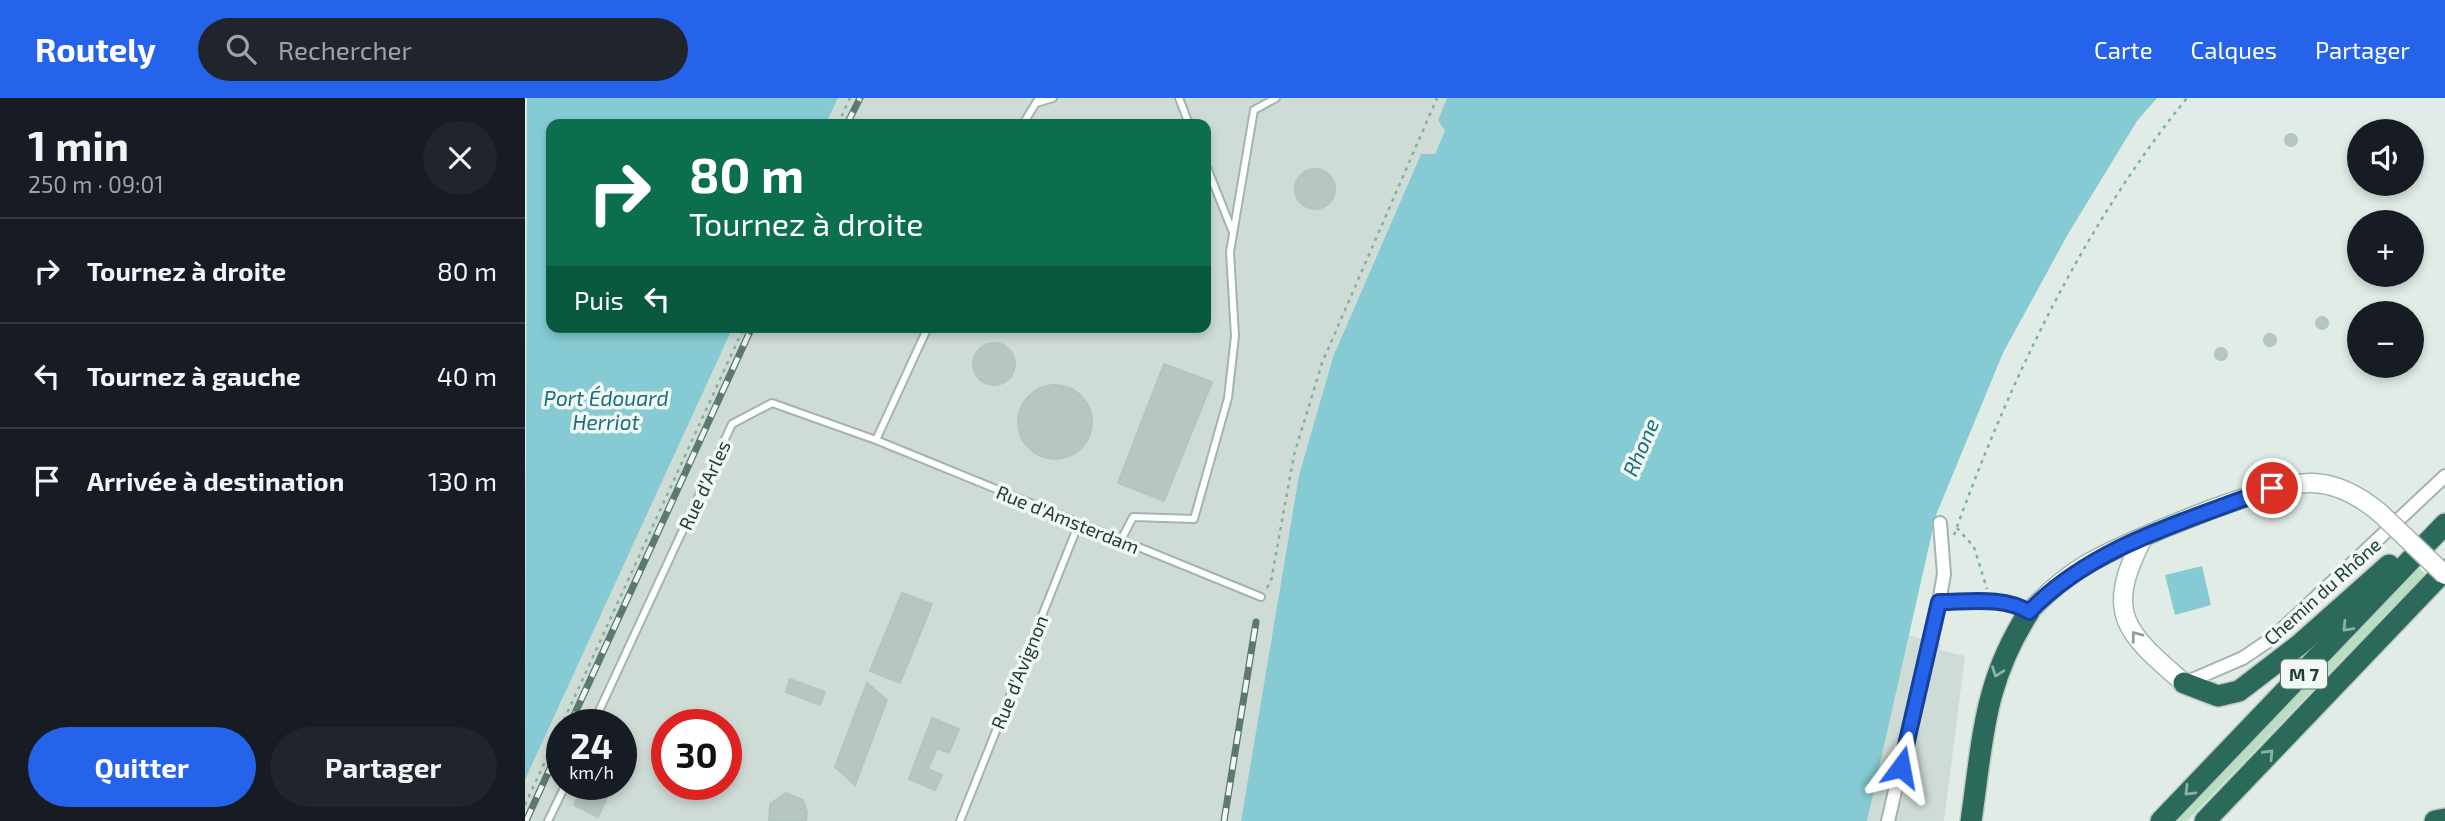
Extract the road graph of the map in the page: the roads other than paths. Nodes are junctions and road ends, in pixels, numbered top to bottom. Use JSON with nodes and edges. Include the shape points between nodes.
{"nodes":[{"id":1,"x":1053,"y":98,"type":"edge"},
{"id":2,"x":1179,"y":98,"type":"edge"},
{"id":3,"x":1276,"y":98,"type":"edge"},
{"id":4,"x":1037,"y":100,"type":"edge"},
{"id":5,"x":1026,"y":119,"type":"edge"},
{"id":6,"x":1187,"y":119,"type":"edge"},
{"id":7,"x":1211,"y":177,"type":"edge"},
{"id":8,"x":1233,"y":232,"type":"junction"},
{"id":9,"x":925,"y":333,"type":"edge"},
{"id":10,"x":876,"y":440,"type":"junction"},
{"id":11,"x":2445,"y":476,"type":"edge"},
{"id":12,"x":2445,"y":514,"type":"edge"},
{"id":13,"x":1079,"y":523,"type":"junction"},
{"id":14,"x":1940,"y":523,"type":"dead end"},
{"id":15,"x":2445,"y":524,"type":"edge"},
{"id":16,"x":2143,"y":538,"type":"junction"},
{"id":17,"x":1121,"y":540,"type":"junction"},
{"id":18,"x":2445,"y":573,"type":"edge"},
{"id":19,"x":1261,"y":597,"type":"road end"},
{"id":20,"x":1939,"y":602,"type":"junction"},
{"id":21,"x":2029,"y":612,"type":"junction"},
{"id":22,"x":2184,"y":683,"type":"junction"},
{"id":23,"x":600,"y":709,"type":"edge"},
{"id":24,"x":558,"y":800,"type":"edge"},
{"id":25,"x":2445,"y":819,"type":"edge"},
{"id":26,"x":548,"y":821,"type":"edge"},
{"id":27,"x":960,"y":821,"type":"edge"},
{"id":28,"x":1888,"y":821,"type":"edge"},
{"id":29,"x":1971,"y":821,"type":"edge"},
{"id":30,"x":2161,"y":821,"type":"edge"},
{"id":31,"x":2205,"y":821,"type":"edge"},
{"id":32,"x":2435,"y":821,"type":"edge"}],
"edges":[{"from":1,"to":4,"type":"lane"},
{"from":2,"to":6,"type":"lane"},
{"from":3,"to":8,"type":"lane","via":[[1254,110]]},
{"from":4,"to":5,"type":"lane"},
{"from":7,"to":8,"type":"lane"},
{"from":8,"to":17,"type":"lane","via":[[1235,336],[1228,398],[1194,519],[1133,517]]},
{"from":9,"to":10,"type":"lane"},
{"from":10,"to":13,"type":"lane","name":"Rue d'Amsterdam"},
{"from":10,"to":23,"type":"lane","name":"Rue d'Arles","via":[[772,403],[732,424]]},
{"from":11,"to":22,"type":"street","name":"Chemin du Rhône","via":[[2274,638],[2243,658]]},
{"from":12,"to":22,"type":"highway","via":[[2245,687],[2218,696]]},
{"from":13,"to":17,"type":"lane","name":"Rue d'Amsterdam"},
{"from":13,"to":27,"type":"lane","name":"Rue d'Avignon"},
{"from":14,"to":20,"type":"street","via":[[1944,573]]},
{"from":15,"to":30,"type":"highway","number":"M 7","one_way":true},
{"from":16,"to":18,"type":"street","bridge":true,"via":[[2272,488],[2301,483],[2345,491],[2380,513]]},
{"from":16,"to":21,"type":"street","via":[[2088,564],[2047,592]]},
{"from":22,"to":16,"type":"street","one_way":true,"via":[[2136,638],[2123,610],[2125,581]]},
{"from":17,"to":19,"type":"lane","name":"Rue d'Amsterdam"},
{"from":31,"to":18,"type":"highway","number":"M 7","one_way":true},
{"from":20,"to":21,"type":"street","via":[[1992,602]]},
{"from":20,"to":28,"type":"street"},
{"from":21,"to":29,"type":"highway","one_way":true,"via":[[2009,643],[1989,696]]},
{"from":24,"to":26,"type":"lane"},
{"from":25,"to":32,"type":"highway"}]}
